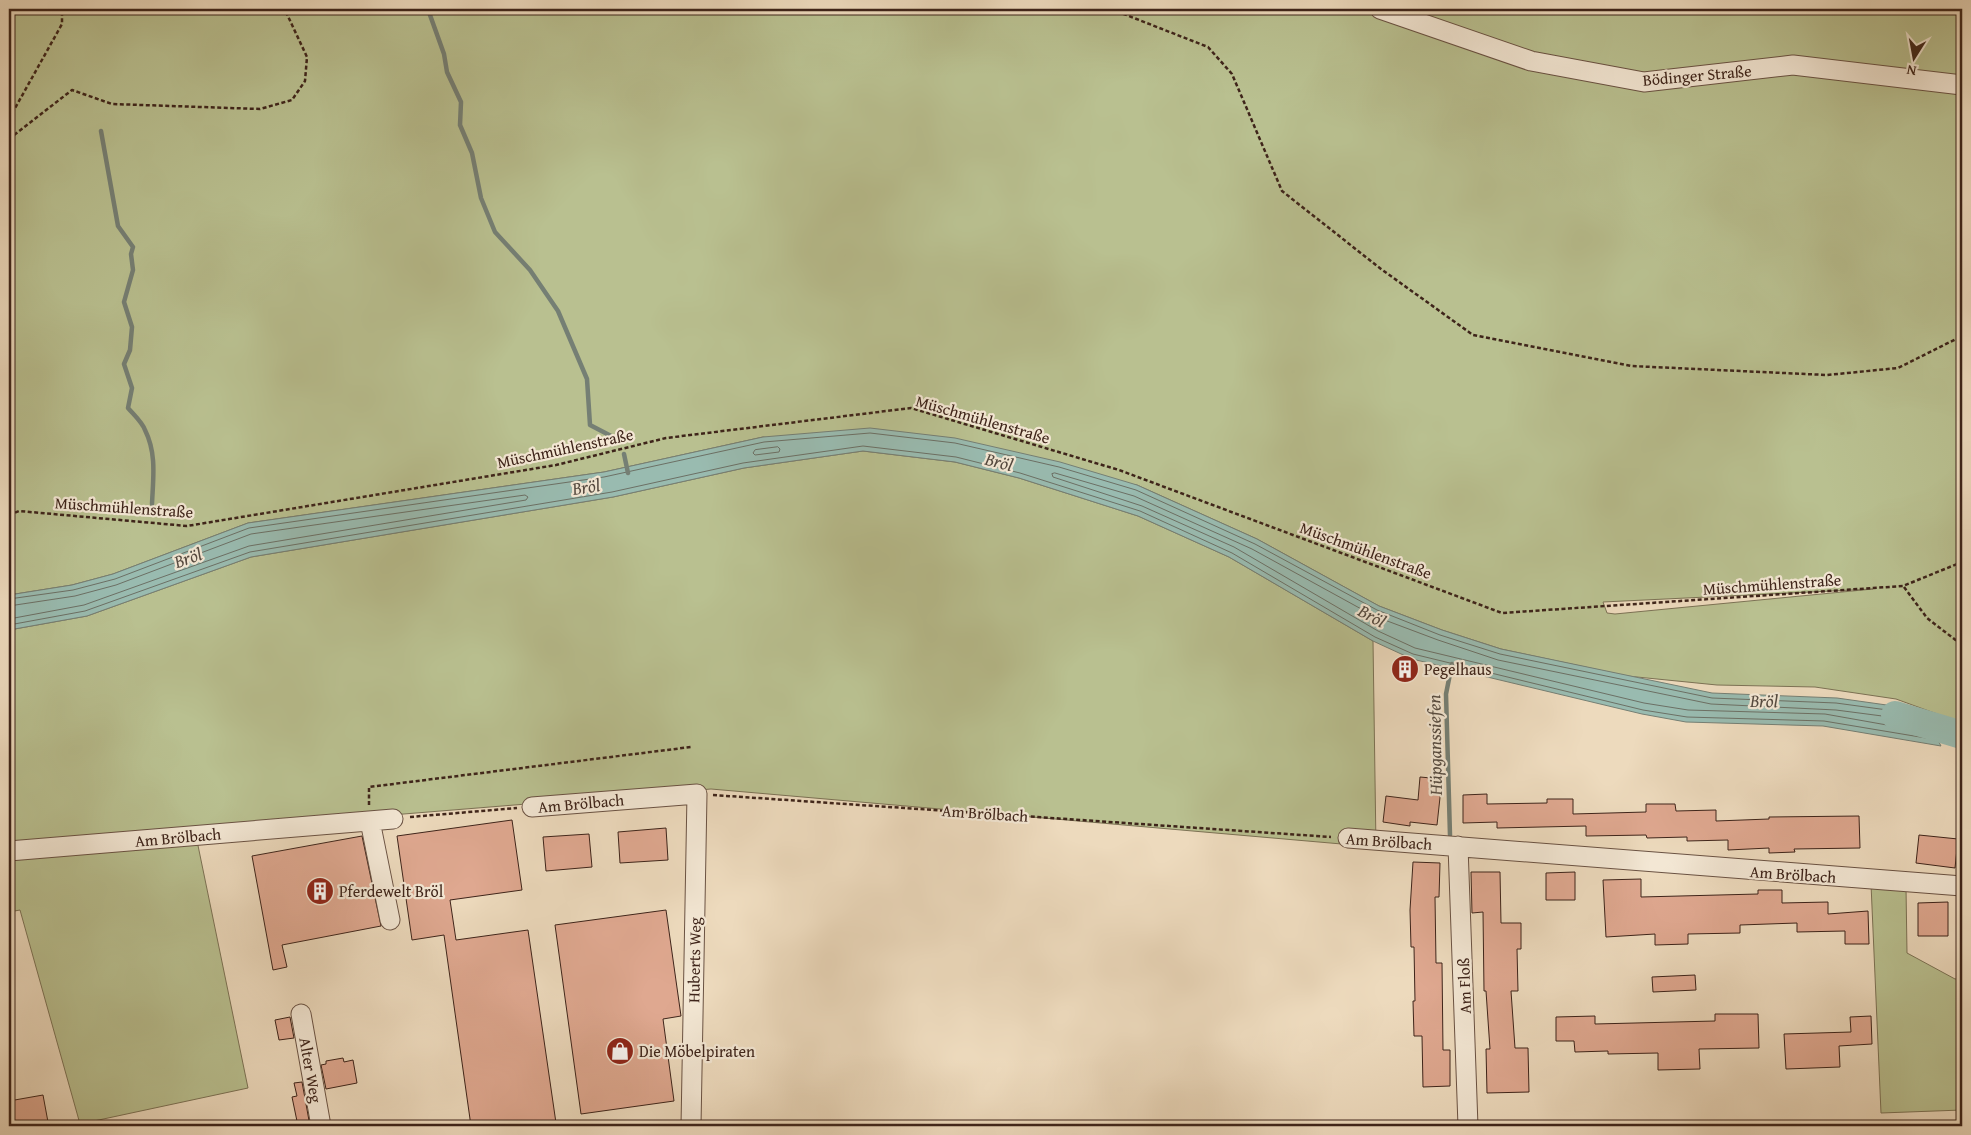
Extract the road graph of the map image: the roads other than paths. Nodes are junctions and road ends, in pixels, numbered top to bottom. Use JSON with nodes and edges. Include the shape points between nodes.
{"nodes":[{"id":1,"x":1380,"y":9,"type":"edge"},
{"id":2,"x":1962,"y":85,"type":"edge"},
{"id":3,"x":697,"y":794,"type":"joint"},
{"id":4,"x":532,"y":807,"type":"road end"},
{"id":5,"x":394,"y":819,"type":"road end"},
{"id":6,"x":370,"y":821,"type":"junction"},
{"id":7,"x":1348,"y":838,"type":"road end"},
{"id":8,"x":1458,"y":846,"type":"junction"},
{"id":9,"x":9,"y":851,"type":"edge"},
{"id":10,"x":1962,"y":886,"type":"edge"},
{"id":11,"x":390,"y":920,"type":"dead end"},
{"id":12,"x":301,"y":1014,"type":"dead end"},
{"id":13,"x":321,"y":1126,"type":"edge"},
{"id":14,"x":691,"y":1126,"type":"edge"},
{"id":15,"x":1468,"y":1126,"type":"edge"}],
"edges":[{"from":1,"to":2,"type":"street","name":"Bödinger Straße","via":[[1531,61],[1644,82],[1793,65]]},
{"from":3,"to":4,"type":"street","name":"Am Brölbach"},
{"from":3,"to":14,"type":"street","name":"Huberts Weg"},
{"from":5,"to":6,"type":"street","name":"Am Brölbach"},
{"from":6,"to":9,"type":"street","name":"Am Brölbach"},
{"from":6,"to":11,"type":"street"},
{"from":7,"to":8,"type":"street","name":"Am Brölbach"},
{"from":8,"to":10,"type":"street","name":"Am Brölbach"},
{"from":8,"to":15,"type":"street","name":"Am Floß"},
{"from":12,"to":13,"type":"street","name":"Alter Weg"}]}
